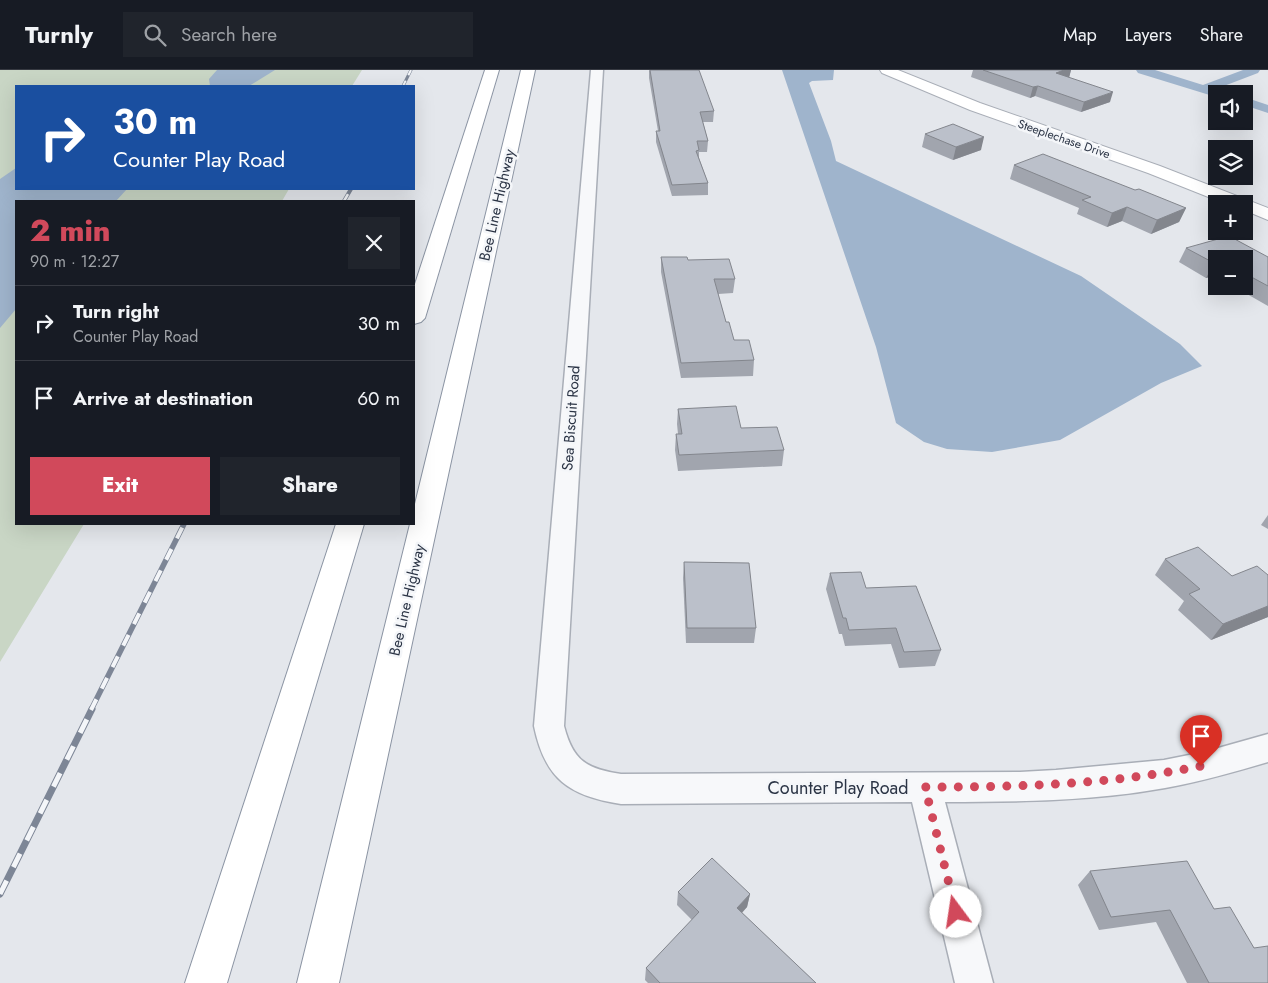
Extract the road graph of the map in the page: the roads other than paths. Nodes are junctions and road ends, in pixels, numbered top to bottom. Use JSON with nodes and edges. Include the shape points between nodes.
{"nodes":[{"id":1,"x":492,"y":70,"type":"edge"},
{"id":2,"x":528,"y":70,"type":"edge"},
{"id":3,"x":596,"y":70,"type":"edge"},
{"id":4,"x":887,"y":70,"type":"edge"},
{"id":5,"x":1221,"y":195,"type":"edge"},
{"id":6,"x":1253,"y":208,"type":"edge"},
{"id":7,"x":1268,"y":215,"type":"edge"},
{"id":8,"x":415,"y":315,"type":"edge"},
{"id":9,"x":350,"y":525,"type":"edge"},
{"id":10,"x":1268,"y":748,"type":"edge"},
{"id":11,"x":562,"y":762,"type":"joint"},
{"id":12,"x":925,"y":787,"type":"junction"},
{"id":13,"x":206,"y":983,"type":"edge"},
{"id":14,"x":318,"y":983,"type":"edge"},
{"id":15,"x":974,"y":983,"type":"edge"}],
"edges":[{"from":1,"to":8,"type":"main road"},
{"from":2,"to":14,"type":"main road","name":"Bee Line Highway"},
{"from":3,"to":11,"type":"street","name":"Sea Biscuit Road","via":[[549,726],[552,745]]},
{"from":4,"to":5,"type":"main road","name":"Steeplechase Drive","via":[[1015,122]]},
{"from":6,"to":7,"type":"main road","name":"Steeplechase Drive"},
{"from":9,"to":13,"type":"main road"},
{"from":10,"to":12,"type":"street","name":"Counter Play Road","via":[[1163,774],[1020,787]]},
{"from":11,"to":12,"type":"street","name":"Counter Play Road","via":[[578,776],[598,786],[621,789]]},
{"from":12,"to":15,"type":"street"}]}
